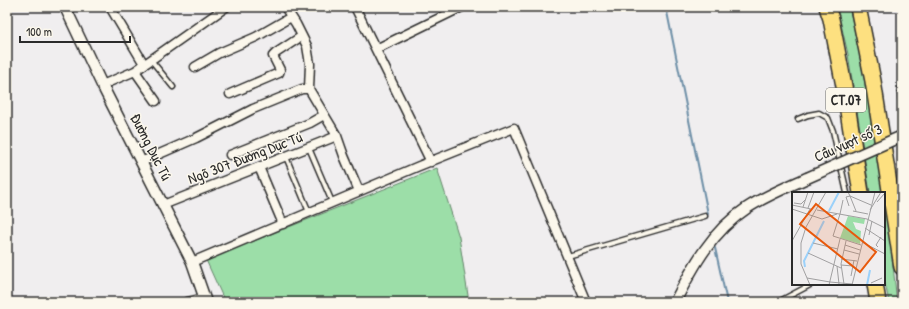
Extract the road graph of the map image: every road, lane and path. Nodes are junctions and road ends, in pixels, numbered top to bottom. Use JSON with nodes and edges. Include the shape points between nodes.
{"nodes":[{"id":1,"x":65,"y":7,"type":"edge"},
{"id":2,"x":226,"y":7,"type":"edge"},
{"id":3,"x":285,"y":7,"type":"edge"},
{"id":4,"x":355,"y":7,"type":"edge"},
{"id":5,"x":462,"y":7,"type":"edge"},
{"id":6,"x":827,"y":7,"type":"edge"},
{"id":7,"x":858,"y":7,"type":"edge"},
{"id":8,"x":113,"y":8,"type":"edge"},
{"id":9,"x":291,"y":17,"type":"junction"},
{"id":10,"x":302,"y":36,"type":"junction"},
{"id":11,"x":376,"y":50,"type":"junction"},
{"id":12,"x":147,"y":62,"type":"junction"},
{"id":13,"x":195,"y":67,"type":"dead end"},
{"id":14,"x":135,"y":71,"type":"junction"},
{"id":15,"x":902,"y":82,"type":"edge"},
{"id":16,"x":102,"y":85,"type":"junction"},
{"id":17,"x":173,"y":87,"type":"dead end"},
{"id":18,"x":309,"y":89,"type":"junction"},
{"id":19,"x":230,"y":94,"type":"dead end"},
{"id":20,"x":156,"y":101,"type":"dead end"},
{"id":21,"x":902,"y":105,"type":"edge"},
{"id":22,"x":324,"y":115,"type":"junction"},
{"id":23,"x":798,"y":119,"type":"dead end"},
{"id":24,"x":337,"y":136,"type":"junction"},
{"id":25,"x":902,"y":136,"type":"edge"},
{"id":26,"x":309,"y":148,"type":"junction"},
{"id":27,"x":230,"y":155,"type":"dead end"},
{"id":28,"x":286,"y":157,"type":"junction"},
{"id":29,"x":141,"y":162,"type":"junction"},
{"id":30,"x":431,"y":162,"type":"junction"},
{"id":31,"x":259,"y":167,"type":"junction"},
{"id":32,"x":359,"y":191,"type":"junction"},
{"id":33,"x":847,"y":192,"type":"edge"},
{"id":34,"x":860,"y":192,"type":"edge"},
{"id":35,"x":333,"y":203,"type":"junction"},
{"id":36,"x":163,"y":205,"type":"junction"},
{"id":37,"x":309,"y":213,"type":"junction"},
{"id":38,"x":705,"y":216,"type":"dead end"},
{"id":39,"x":283,"y":224,"type":"junction"},
{"id":40,"x":568,"y":256,"type":"junction"},
{"id":41,"x":192,"y":262,"type":"junction"},
{"id":42,"x":902,"y":267,"type":"edge"},
{"id":43,"x":810,"y":285,"type":"edge"},
{"id":44,"x":875,"y":285,"type":"edge"},
{"id":45,"x":205,"y":300,"type":"edge"},
{"id":46,"x":187,"y":302,"type":"edge"},
{"id":47,"x":586,"y":302,"type":"edge"},
{"id":48,"x":675,"y":302,"type":"edge"},
{"id":49,"x":778,"y":302,"type":"edge"},
{"id":50,"x":878,"y":302,"type":"edge"}],
"edges":[{"from":1,"to":16,"type":"street","name":"Đường Dục Tú"},
{"from":2,"to":12,"type":"street"},
{"from":3,"to":9,"type":"street"},
{"from":4,"to":11,"type":"street"},
{"from":5,"to":11,"type":"street"},
{"from":6,"to":34,"type":"highway","number":"CT.07","via":[[844,86]]},
{"from":7,"to":42,"type":"highway","number":"CT.07","via":[[873,81]]},
{"from":8,"to":12,"type":"street"},
{"from":9,"to":10,"type":"street"},
{"from":9,"to":13,"type":"street"},
{"from":10,"to":18,"type":"street","via":[[307,46],[310,64]]},
{"from":10,"to":19,"type":"street","via":[[273,56],[279,72]]},
{"from":11,"to":30,"type":"street"},
{"from":12,"to":14,"type":"street"},
{"from":12,"to":17,"type":"lane"},
{"from":14,"to":16,"type":"street"},
{"from":14,"to":20,"type":"street"},
{"from":15,"to":21,"type":"lane"},
{"from":16,"to":29,"type":"street","name":"Đường Dục Tú"},
{"from":18,"to":22,"type":"street"},
{"from":18,"to":29,"type":"street","via":[[302,89],[253,109]]},
{"from":22,"to":24,"type":"street"},
{"from":22,"to":27,"type":"street","via":[[310,124]]},
{"from":23,"to":33,"type":"lane","via":[[819,113],[828,118]]},
{"from":24,"to":26,"type":"street","name":"Ngõ 307 Đường Dục Tú"},
{"from":24,"to":32,"type":"street"},
{"from":25,"to":48,"type":"street","name":"Cầu vượt số 3","bridge":true,"via":[[747,208],[712,239]]},
{"from":26,"to":28,"type":"street","name":"Ngõ 307 Đường Dục Tú"},
{"from":26,"to":35,"type":"lane"},
{"from":28,"to":31,"type":"street","name":"Ngõ 307 Đường Dục Tú"},
{"from":28,"to":37,"type":"lane"},
{"from":29,"to":36,"type":"street","name":"Đường Dục Tú"},
{"from":30,"to":32,"type":"street"},
{"from":30,"to":40,"type":"street","via":[[514,128]]},
{"from":31,"to":36,"type":"street","name":"Ngõ 307 Đường Dục Tú"},
{"from":31,"to":39,"type":"street"},
{"from":32,"to":35,"type":"street"},
{"from":35,"to":37,"type":"street"},
{"from":36,"to":41,"type":"street","name":"Đường Dục Tú"},
{"from":37,"to":39,"type":"street"},
{"from":38,"to":40,"type":"lane"},
{"from":39,"to":41,"type":"street"},
{"from":40,"to":47,"type":"street"},
{"from":41,"to":45,"type":"street","name":"Đường Dục Tú"},
{"from":43,"to":49,"type":"lane"},
{"from":44,"to":50,"type":"highway"},
{"from":45,"to":46,"type":"street"}]}
